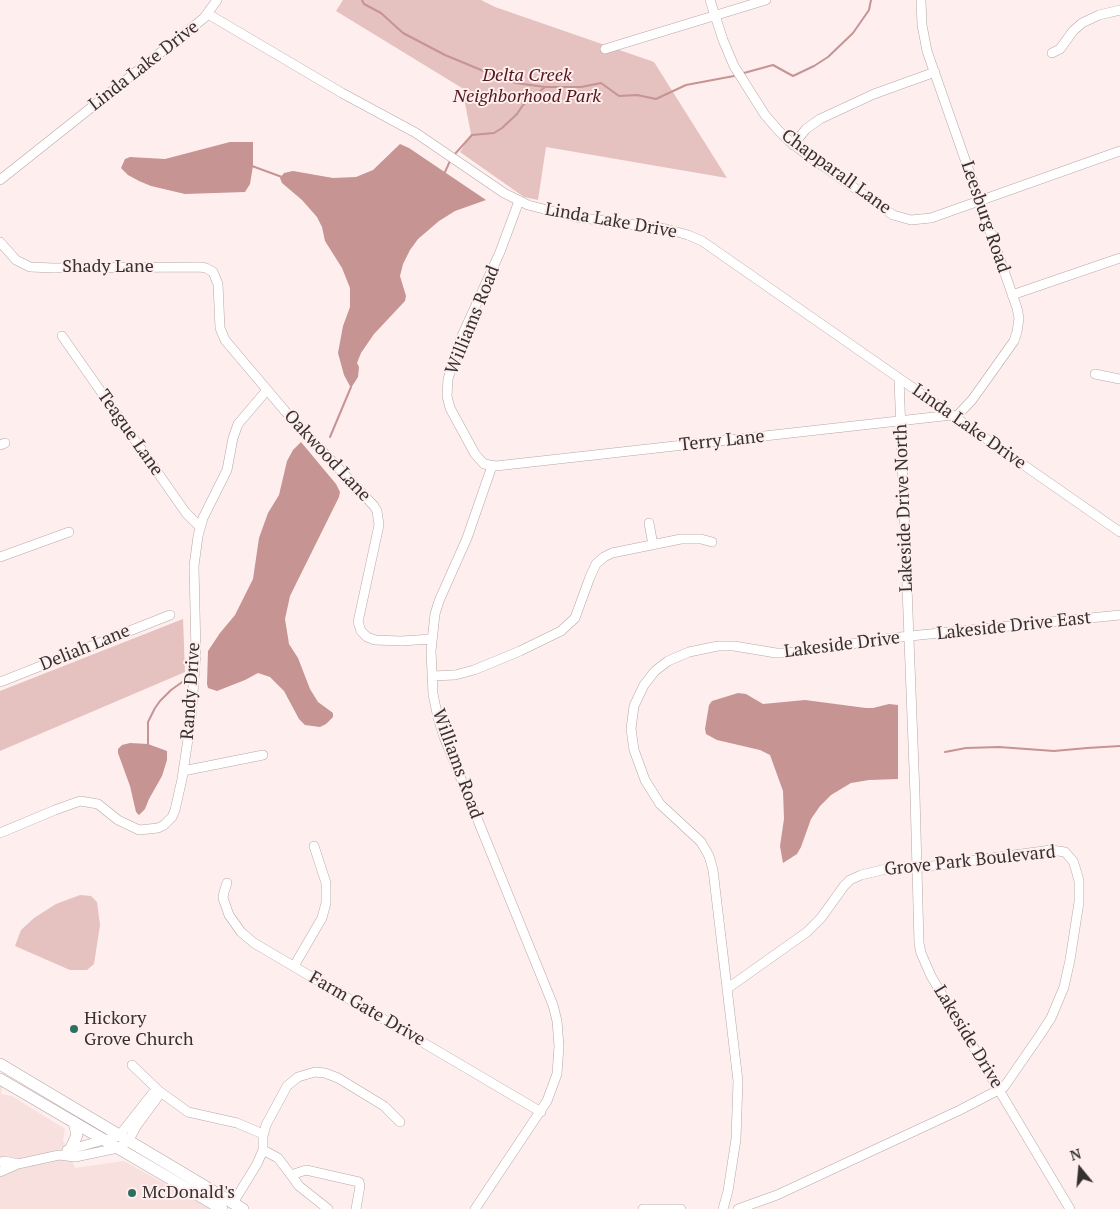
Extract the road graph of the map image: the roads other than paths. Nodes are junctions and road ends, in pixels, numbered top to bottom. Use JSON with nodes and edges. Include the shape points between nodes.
{"nodes":[{"id":1,"x":217,"y":0,"type":"edge"},
{"id":2,"x":710,"y":0,"type":"edge"},
{"id":3,"x":766,"y":0,"type":"edge"},
{"id":4,"x":921,"y":0,"type":"edge"},
{"id":5,"x":1120,"y":10,"type":"edge"},
{"id":6,"x":208,"y":14,"type":"junction"},
{"id":7,"x":716,"y":16,"type":"junction"},
{"id":8,"x":605,"y":49,"type":"dead end"},
{"id":9,"x":1052,"y":53,"type":"dead end"},
{"id":10,"x":935,"y":72,"type":"junction"},
{"id":11,"x":793,"y":144,"type":"junction"},
{"id":12,"x":1120,"y":151,"type":"edge"},
{"id":13,"x":0,"y":180,"type":"edge"},
{"id":14,"x":519,"y":201,"type":"junction"},
{"id":15,"x":979,"y":201,"type":"junction"},
{"id":16,"x":0,"y":242,"type":"edge"},
{"id":17,"x":1118,"y":259,"type":"edge"},
{"id":18,"x":1120,"y":270,"type":"edge"},
{"id":19,"x":218,"y":284,"type":"joint"},
{"id":20,"x":1012,"y":295,"type":"junction"},
{"id":21,"x":62,"y":336,"type":"dead end"},
{"id":22,"x":1095,"y":374,"type":"dead end"},
{"id":23,"x":899,"y":378,"type":"junction"},
{"id":24,"x":1120,"y":379,"type":"edge"},
{"id":25,"x":266,"y":390,"type":"junction"},
{"id":26,"x":954,"y":416,"type":"junction"},
{"id":27,"x":901,"y":421,"type":"junction"},
{"id":28,"x":492,"y":466,"type":"junction"},
{"id":29,"x":649,"y":524,"type":"dead end"},
{"id":30,"x":200,"y":527,"type":"junction"},
{"id":31,"x":69,"y":532,"type":"dead end"},
{"id":32,"x":1120,"y":532,"type":"edge"},
{"id":33,"x":712,"y":542,"type":"dead end"},
{"id":34,"x":653,"y":545,"type":"junction"},
{"id":35,"x":0,"y":557,"type":"edge"},
{"id":36,"x":170,"y":615,"type":"dead end"},
{"id":37,"x":1120,"y":615,"type":"edge"},
{"id":38,"x":909,"y":636,"type":"junction"},
{"id":39,"x":432,"y":639,"type":"junction"},
{"id":40,"x":432,"y":676,"type":"junction"},
{"id":41,"x":0,"y":682,"type":"edge"},
{"id":42,"x":263,"y":755,"type":"dead end"},
{"id":43,"x":183,"y":771,"type":"junction"},
{"id":44,"x":0,"y":833,"type":"edge"},
{"id":45,"x":314,"y":846,"type":"dead end"},
{"id":46,"x":916,"y":868,"type":"junction"},
{"id":47,"x":227,"y":883,"type":"dead end"},
{"id":48,"x":294,"y":966,"type":"junction"},
{"id":49,"x":728,"y":988,"type":"junction"},
{"id":50,"x":0,"y":1064,"type":"edge"},
{"id":51,"x":132,"y":1066,"type":"dead end"},
{"id":52,"x":0,"y":1079,"type":"edge"},
{"id":53,"x":999,"y":1090,"type":"junction"},
{"id":54,"x":159,"y":1091,"type":"junction"},
{"id":55,"x":541,"y":1112,"type":"junction"},
{"id":56,"x":74,"y":1122,"type":"junction"},
{"id":57,"x":400,"y":1122,"type":"dead end"},
{"id":58,"x":264,"y":1134,"type":"junction"},
{"id":59,"x":123,"y":1138,"type":"junction"},
{"id":60,"x":104,"y":1140,"type":"junction"},
{"id":61,"x":71,"y":1148,"type":"junction"},
{"id":62,"x":118,"y":1148,"type":"junction"},
{"id":63,"x":263,"y":1150,"type":"junction"},
{"id":64,"x":59,"y":1155,"type":"junction"},
{"id":65,"x":0,"y":1162,"type":"edge"},
{"id":66,"x":18,"y":1164,"type":"junction"},
{"id":67,"x":0,"y":1172,"type":"edge"},
{"id":68,"x":291,"y":1175,"type":"junction"},
{"id":69,"x":233,"y":1203,"type":"junction"},
{"id":70,"x":222,"y":1209,"type":"edge"},
{"id":71,"x":243,"y":1209,"type":"edge"},
{"id":72,"x":328,"y":1209,"type":"edge"},
{"id":73,"x":356,"y":1209,"type":"edge"},
{"id":74,"x":475,"y":1209,"type":"edge"},
{"id":75,"x":643,"y":1209,"type":"edge"},
{"id":76,"x":682,"y":1209,"type":"edge"},
{"id":77,"x":723,"y":1209,"type":"edge"},
{"id":78,"x":738,"y":1209,"type":"edge"},
{"id":79,"x":1070,"y":1209,"type":"edge"}],
"edges":[{"from":1,"to":6,"type":"street"},
{"from":2,"to":7,"type":"street","name":"Chapparall Lane"},
{"from":3,"to":7,"type":"street"},
{"from":4,"to":10,"type":"street","name":"Leesburg Road","via":[[924,35]]},
{"from":5,"to":9,"type":"street","via":[[1082,23],[1060,49]]},
{"from":6,"to":13,"type":"street","name":"Linda Lake Drive"},
{"from":6,"to":14,"type":"street","name":"Linda Lake Drive","via":[[403,125]]},
{"from":7,"to":8,"type":"street"},
{"from":7,"to":11,"type":"street","name":"Chapparall Lane","via":[[726,49],[740,77],[765,115]]},
{"from":10,"to":11,"type":"street","via":[[820,118]]},
{"from":10,"to":15,"type":"street","name":"Leesburg Road"},
{"from":11,"to":15,"type":"street","name":"Chapparall Lane","via":[[885,210],[902,218],[931,218]]},
{"from":12,"to":15,"type":"street","name":"Chapparall Lane"},
{"from":14,"to":23,"type":"street","name":"Linda Lake Drive","via":[[566,215],[688,235],[717,250]]},
{"from":14,"to":28,"type":"street","name":"Williams Road","via":[[461,338],[447,390],[450,408],[475,454],[484,464]]},
{"from":15,"to":20,"type":"street","name":"Leesburg Road"},
{"from":16,"to":19,"type":"street","name":"Shady Lane","via":[[18,262],[30,267],[200,267],[213,272]]},
{"from":17,"to":18,"type":"street"},
{"from":17,"to":20,"type":"street"},
{"from":19,"to":25,"type":"street","name":"Oakwood Lane","via":[[223,336]]},
{"from":20,"to":26,"type":"street","name":"Leesburg Road","via":[[1019,318],[1014,341],[972,400]]},
{"from":21,"to":30,"type":"street","name":"Teague Lane","via":[[186,513]]},
{"from":22,"to":24,"type":"street"},
{"from":23,"to":26,"type":"street","name":"Linda Lake Drive"},
{"from":23,"to":27,"type":"street","name":"Lakeside Drive North"},
{"from":25,"to":30,"type":"street","name":"Randy Drive","via":[[238,424],[227,470]]},
{"from":25,"to":39,"type":"street","name":"Oakwood Lane","via":[[377,511],[379,525],[358,622],[361,631],[375,640]]},
{"from":26,"to":27,"type":"street","name":"Terry Lane"},
{"from":26,"to":32,"type":"street","name":"Linda Lake Drive"},
{"from":27,"to":28,"type":"street","name":"Terry Lane"},
{"from":27,"to":38,"type":"street","name":"Lakeside Drive North"},
{"from":28,"to":39,"type":"street","name":"Williams Road","via":[[439,601]]},
{"from":29,"to":34,"type":"street"},
{"from":30,"to":43,"type":"street","name":"Randy Drive","via":[[194,566],[194,686]]},
{"from":31,"to":35,"type":"street"},
{"from":33,"to":34,"type":"street","via":[[692,538]]},
{"from":34,"to":40,"type":"street","via":[[617,552],[602,559],[592,571],[575,618],[561,631],[474,670]]},
{"from":36,"to":41,"type":"street","name":"Deliah Lane"},
{"from":37,"to":38,"type":"street","name":"Lakeside Drive East"},
{"from":38,"to":46,"type":"street","name":"Lakeside Drive"},
{"from":38,"to":49,"type":"street","name":"Lakeside Drive","via":[[786,653],[734,646],[703,648],[676,656],[662,665],[641,690],[631,720],[634,750],[656,800],[695,836],[709,856]]},
{"from":39,"to":40,"type":"street","name":"Williams Road"},
{"from":40,"to":55,"type":"street","name":"Williams Road","via":[[436,710],[444,737],[553,1005],[559,1060],[555,1081]]},
{"from":42,"to":43,"type":"street"},
{"from":43,"to":44,"type":"street","name":"Randy Drive","via":[[174,814],[158,828],[135,828],[118,820],[98,804],[87,801],[70,804]]},
{"from":45,"to":48,"type":"street","via":[[326,882],[326,903],[322,918]]},
{"from":46,"to":49,"type":"street","name":"Grove Park Boulevard","via":[[871,872],[854,878],[807,932]]},
{"from":46,"to":53,"type":"street","name":"Lakeside Drive","via":[[917,930],[921,953],[931,976]]},
{"from":46,"to":53,"type":"street","name":"Grove Park Boulevard","via":[[1051,850],[1065,852],[1073,861],[1079,882],[1079,902],[1064,987],[1051,1018],[1010,1080]]},
{"from":47,"to":48,"type":"street","name":"Farm Gate Drive","via":[[223,898],[234,924],[254,943]]},
{"from":48,"to":55,"type":"street","name":"Farm Gate Drive"},
{"from":49,"to":77,"type":"street","name":"Lakeside Drive","via":[[739,1099],[731,1176]]},
{"from":50,"to":59,"type":"main road"},
{"from":51,"to":54,"type":"street"},
{"from":52,"to":56,"type":"main road"},
{"from":53,"to":78,"type":"street","name":"Grove Park Boulevard","via":[[777,1196]]},
{"from":53,"to":79,"type":"street","name":"Lakeside Drive"},
{"from":54,"to":58,"type":"street","via":[[188,1112],[237,1123]]},
{"from":54,"to":59,"type":"street","via":[[152,1094]]},
{"from":55,"to":74,"type":"street","name":"Williams Road"},
{"from":56,"to":60,"type":"main road"},
{"from":56,"to":61,"type":"main road","via":[[77,1135]]},
{"from":57,"to":58,"type":"street","via":[[384,1106],[338,1078],[315,1072],[298,1077],[287,1086]]},
{"from":58,"to":63,"type":"street"},
{"from":59,"to":60,"type":"street"},
{"from":59,"to":62,"type":"street"},
{"from":59,"to":69,"type":"main road"},
{"from":60,"to":61,"type":"street"},
{"from":60,"to":62,"type":"main road"},
{"from":61,"to":64,"type":"street"},
{"from":62,"to":64,"type":"street","via":[[75,1157]]},
{"from":62,"to":70,"type":"main road"},
{"from":63,"to":68,"type":"street","via":[[278,1158]]},
{"from":63,"to":69,"type":"street"},
{"from":64,"to":66,"type":"street"},
{"from":65,"to":66,"type":"street"},
{"from":66,"to":67,"type":"street"},
{"from":68,"to":72,"type":"street","via":[[299,1186]]},
{"from":68,"to":73,"type":"street","via":[[306,1170],[359,1182]]},
{"from":69,"to":71,"type":"main road"},
{"from":75,"to":76,"type":"street"}]}
